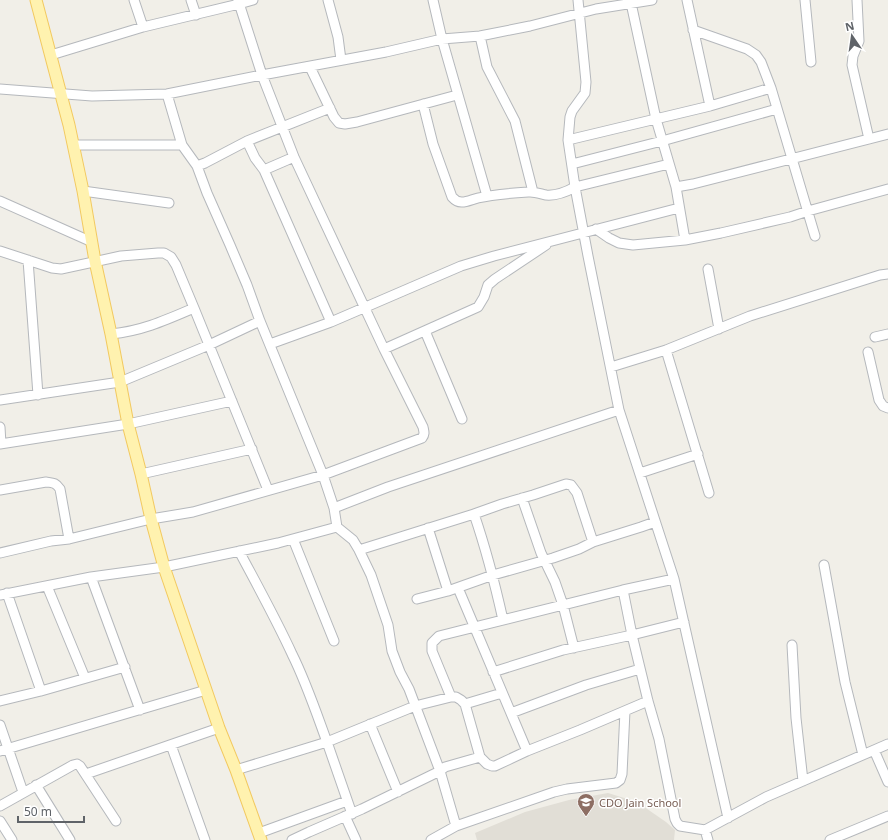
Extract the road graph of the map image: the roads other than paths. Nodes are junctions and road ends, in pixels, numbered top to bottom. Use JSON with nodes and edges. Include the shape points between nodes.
{"nodes":[{"id":1,"x":36,"y":0,"type":"edge"},
{"id":2,"x":134,"y":0,"type":"edge"},
{"id":3,"x":191,"y":0,"type":"edge"},
{"id":4,"x":253,"y":0,"type":"edge"},
{"id":5,"x":328,"y":0,"type":"edge"},
{"id":6,"x":433,"y":0,"type":"edge"},
{"id":7,"x":578,"y":0,"type":"edge"},
{"id":8,"x":652,"y":0,"type":"edge"},
{"id":9,"x":687,"y":0,"type":"edge"},
{"id":10,"x":805,"y":0,"type":"edge"},
{"id":11,"x":857,"y":0,"type":"edge"},
{"id":12,"x":238,"y":2,"type":"edge"},
{"id":13,"x":631,"y":3,"type":"junction"},
{"id":14,"x":579,"y":13,"type":"junction"},
{"id":15,"x":196,"y":15,"type":"junction"},
{"id":16,"x":143,"y":27,"type":"junction"},
{"id":17,"x":693,"y":30,"type":"junction"},
{"id":18,"x":480,"y":36,"type":"junction"},
{"id":19,"x":442,"y":39,"type":"junction"},
{"id":20,"x":50,"y":54,"type":"junction"},
{"id":21,"x":341,"y":60,"type":"junction"},
{"id":22,"x":811,"y":62,"type":"dead end"},
{"id":23,"x":310,"y":67,"type":"junction"},
{"id":24,"x":262,"y":75,"type":"junction"},
{"id":25,"x":771,"y":88,"type":"junction"},
{"id":26,"x":0,"y":89,"type":"edge"},
{"id":27,"x":61,"y":93,"type":"junction"},
{"id":28,"x":167,"y":94,"type":"junction"},
{"id":29,"x":458,"y":95,"type":"junction"},
{"id":30,"x":423,"y":104,"type":"junction"},
{"id":31,"x":710,"y":106,"type":"junction"},
{"id":32,"x":330,"y":108,"type":"junction"},
{"id":33,"x":777,"y":109,"type":"junction"},
{"id":34,"x":656,"y":119,"type":"junction"},
{"id":35,"x":283,"y":127,"type":"junction"},
{"id":36,"x":888,"y":134,"type":"edge"},
{"id":37,"x":869,"y":139,"type":"junction"},
{"id":38,"x":568,"y":140,"type":"junction"},
{"id":39,"x":247,"y":141,"type":"junction"},
{"id":40,"x":662,"y":141,"type":"junction"},
{"id":41,"x":73,"y":145,"type":"junction"},
{"id":42,"x":182,"y":145,"type":"junction"},
{"id":43,"x":294,"y":157,"type":"junction"},
{"id":44,"x":792,"y":159,"type":"junction"},
{"id":45,"x":572,"y":164,"type":"junction"},
{"id":46,"x":669,"y":164,"type":"junction"},
{"id":47,"x":197,"y":166,"type":"junction"},
{"id":48,"x":264,"y":170,"type":"junction"},
{"id":49,"x":575,"y":187,"type":"junction"},
{"id":50,"x":676,"y":187,"type":"junction"},
{"id":51,"x":888,"y":190,"type":"edge"},
{"id":52,"x":83,"y":191,"type":"junction"},
{"id":53,"x":533,"y":192,"type":"junction"},
{"id":54,"x":487,"y":196,"type":"junction"},
{"id":55,"x":0,"y":201,"type":"edge"},
{"id":56,"x":168,"y":203,"type":"dead end"},
{"id":57,"x":680,"y":208,"type":"junction"},
{"id":58,"x":808,"y":211,"type":"junction"},
{"id":59,"x":596,"y":229,"type":"junction"},
{"id":60,"x":584,"y":232,"type":"junction"},
{"id":61,"x":815,"y":236,"type":"dead end"},
{"id":62,"x":553,"y":240,"type":"junction"},
{"id":63,"x":685,"y":240,"type":"junction"},
{"id":64,"x":92,"y":242,"type":"junction"},
{"id":65,"x":0,"y":251,"type":"edge"},
{"id":66,"x":28,"y":260,"type":"junction"},
{"id":67,"x":95,"y":261,"type":"junction"},
{"id":68,"x":708,"y":269,"type":"dead end"},
{"id":69,"x":888,"y":274,"type":"edge"},
{"id":70,"x":364,"y":307,"type":"junction"},
{"id":71,"x":194,"y":308,"type":"junction"},
{"id":72,"x":260,"y":320,"type":"junction"},
{"id":73,"x":331,"y":322,"type":"junction"},
{"id":74,"x":719,"y":329,"type":"junction"},
{"id":75,"x":425,"y":331,"type":"junction"},
{"id":76,"x":111,"y":334,"type":"junction"},
{"id":77,"x":888,"y":334,"type":"edge"},
{"id":78,"x":875,"y":337,"type":"dead end"},
{"id":79,"x":270,"y":344,"type":"junction"},
{"id":80,"x":209,"y":345,"type":"junction"},
{"id":81,"x":384,"y":349,"type":"junction"},
{"id":82,"x":666,"y":350,"type":"junction"},
{"id":83,"x":868,"y":352,"type":"dead end"},
{"id":84,"x":611,"y":367,"type":"junction"},
{"id":85,"x":120,"y":382,"type":"junction"},
{"id":86,"x":38,"y":395,"type":"junction"},
{"id":87,"x":0,"y":400,"type":"edge"},
{"id":88,"x":232,"y":401,"type":"junction"},
{"id":89,"x":888,"y":408,"type":"edge"},
{"id":90,"x":619,"y":410,"type":"junction"},
{"id":91,"x":462,"y":419,"type":"dead end"},
{"id":92,"x":128,"y":424,"type":"junction"},
{"id":93,"x":0,"y":426,"type":"edge"},
{"id":94,"x":1,"y":444,"type":"edge"},
{"id":95,"x":252,"y":449,"type":"junction"},
{"id":96,"x":698,"y":454,"type":"junction"},
{"id":97,"x":640,"y":473,"type":"junction"},
{"id":98,"x":141,"y":474,"type":"junction"},
{"id":99,"x":323,"y":475,"type":"junction"},
{"id":100,"x":0,"y":490,"type":"edge"},
{"id":101,"x":268,"y":490,"type":"junction"},
{"id":102,"x":709,"y":493,"type":"dead end"},
{"id":103,"x":522,"y":498,"type":"junction"},
{"id":104,"x":334,"y":508,"type":"junction"},
{"id":105,"x":474,"y":514,"type":"junction"},
{"id":106,"x":151,"y":519,"type":"junction"},
{"id":107,"x":655,"y":522,"type":"junction"},
{"id":108,"x":337,"y":527,"type":"junction"},
{"id":109,"x":428,"y":528,"type":"junction"},
{"id":110,"x":69,"y":539,"type":"junction"},
{"id":111,"x":293,"y":539,"type":"junction"},
{"id":112,"x":593,"y":542,"type":"junction"},
{"id":113,"x":359,"y":550,"type":"junction"},
{"id":114,"x":240,"y":551,"type":"junction"},
{"id":115,"x":0,"y":553,"type":"edge"},
{"id":116,"x":544,"y":561,"type":"junction"},
{"id":117,"x":824,"y":565,"type":"dead end"},
{"id":118,"x":164,"y":567,"type":"junction"},
{"id":119,"x":493,"y":575,"type":"junction"},
{"id":120,"x":91,"y":577,"type":"junction"},
{"id":121,"x":674,"y":579,"type":"junction"},
{"id":122,"x":47,"y":586,"type":"junction"},
{"id":123,"x":458,"y":588,"type":"junction"},
{"id":124,"x":623,"y":590,"type":"junction"},
{"id":125,"x":448,"y":591,"type":"junction"},
{"id":126,"x":4,"y":594,"type":"edge"},
{"id":127,"x":417,"y":599,"type":"dead end"},
{"id":128,"x":563,"y":605,"type":"junction"},
{"id":129,"x":503,"y":620,"type":"junction"},
{"id":130,"x":684,"y":622,"type":"junction"},
{"id":131,"x":475,"y":627,"type":"junction"},
{"id":132,"x":632,"y":635,"type":"junction"},
{"id":133,"x":334,"y":641,"type":"dead end"},
{"id":134,"x":792,"y":645,"type":"dead end"},
{"id":135,"x":574,"y":648,"type":"junction"},
{"id":136,"x":125,"y":667,"type":"junction"},
{"id":137,"x":640,"y":669,"type":"junction"},
{"id":138,"x":493,"y":672,"type":"junction"},
{"id":139,"x":85,"y":678,"type":"junction"},
{"id":140,"x":206,"y":690,"type":"junction"},
{"id":141,"x":41,"y":691,"type":"junction"},
{"id":142,"x":502,"y":693,"type":"junction"},
{"id":143,"x":451,"y":697,"type":"junction"},
{"id":144,"x":0,"y":701,"type":"edge"},
{"id":145,"x":648,"y":701,"type":"junction"},
{"id":146,"x":465,"y":704,"type":"junction"},
{"id":147,"x":415,"y":706,"type":"junction"},
{"id":148,"x":140,"y":710,"type":"junction"},
{"id":149,"x":625,"y":711,"type":"junction"},
{"id":150,"x":511,"y":713,"type":"junction"},
{"id":151,"x":370,"y":724,"type":"junction"},
{"id":152,"x":0,"y":725,"type":"edge"},
{"id":153,"x":219,"y":728,"type":"junction"},
{"id":154,"x":327,"y":742,"type":"junction"},
{"id":155,"x":888,"y":744,"type":"edge"},
{"id":156,"x":171,"y":745,"type":"junction"},
{"id":157,"x":4,"y":750,"type":"edge"},
{"id":158,"x":874,"y":750,"type":"junction"},
{"id":159,"x":527,"y":751,"type":"junction"},
{"id":160,"x":863,"y":755,"type":"junction"},
{"id":161,"x":480,"y":757,"type":"junction"},
{"id":162,"x":236,"y":770,"type":"junction"},
{"id":163,"x":440,"y":771,"type":"junction"},
{"id":164,"x":86,"y":774,"type":"junction"},
{"id":165,"x":803,"y":781,"type":"junction"},
{"id":166,"x":888,"y":782,"type":"edge"},
{"id":167,"x":36,"y":785,"type":"junction"},
{"id":168,"x":23,"y":792,"type":"junction"},
{"id":169,"x":398,"y":792,"type":"junction"},
{"id":170,"x":347,"y":801,"type":"junction"},
{"id":171,"x":0,"y":806,"type":"edge"},
{"id":172,"x":348,"y":815,"type":"junction"},
{"id":173,"x":888,"y":816,"type":"edge"},
{"id":174,"x":728,"y":818,"type":"junction"},
{"id":175,"x":0,"y":821,"type":"edge"},
{"id":176,"x":116,"y":821,"type":"dead end"},
{"id":177,"x":456,"y":826,"type":"junction"},
{"id":178,"x":705,"y":830,"type":"junction"},
{"id":179,"x":260,"y":837,"type":"edge"},
{"id":180,"x":12,"y":840,"type":"edge"},
{"id":181,"x":70,"y":840,"type":"edge"},
{"id":182,"x":205,"y":840,"type":"edge"},
{"id":183,"x":292,"y":840,"type":"edge"},
{"id":184,"x":356,"y":840,"type":"edge"},
{"id":185,"x":431,"y":840,"type":"edge"},
{"id":186,"x":708,"y":840,"type":"edge"},
{"id":187,"x":830,"y":840,"type":"edge"}],
"edges":[{"from":1,"to":20,"type":"main road"},
{"from":2,"to":16,"type":"street"},
{"from":3,"to":15,"type":"street"},
{"from":4,"to":12,"type":"street"},
{"from":5,"to":21,"type":"street"},
{"from":6,"to":19,"type":"street"},
{"from":7,"to":14,"type":"street"},
{"from":8,"to":13,"type":"street"},
{"from":9,"to":17,"type":"street"},
{"from":10,"to":22,"type":"street"},
{"from":11,"to":37,"type":"street","via":[[859,40],[852,64]]},
{"from":12,"to":15,"type":"street"},
{"from":12,"to":24,"type":"street"},
{"from":13,"to":14,"type":"street"},
{"from":13,"to":34,"type":"street"},
{"from":14,"to":18,"type":"street"},
{"from":14,"to":38,"type":"street","via":[[586,93],[572,110]]},
{"from":15,"to":16,"type":"street"},
{"from":16,"to":20,"type":"street"},
{"from":17,"to":25,"type":"street","via":[[747,49],[756,55]]},
{"from":17,"to":31,"type":"street"},
{"from":18,"to":19,"type":"street"},
{"from":18,"to":53,"type":"street","via":[[490,75],[515,121]]},
{"from":19,"to":21,"type":"street"},
{"from":19,"to":29,"type":"street"},
{"from":20,"to":27,"type":"main road"},
{"from":21,"to":23,"type":"street"},
{"from":23,"to":24,"type":"street"},
{"from":23,"to":32,"type":"street"},
{"from":24,"to":28,"type":"street"},
{"from":24,"to":35,"type":"street"},
{"from":25,"to":31,"type":"street"},
{"from":25,"to":33,"type":"street"},
{"from":26,"to":27,"type":"street"},
{"from":27,"to":28,"type":"street","via":[[92,96]]},
{"from":27,"to":41,"type":"main road"},
{"from":28,"to":42,"type":"street"},
{"from":29,"to":30,"type":"street"},
{"from":29,"to":54,"type":"street"},
{"from":30,"to":32,"type":"street","via":[[345,124],[339,123]]},
{"from":30,"to":54,"type":"street","via":[[433,144],[452,197],[461,203]]},
{"from":31,"to":34,"type":"street"},
{"from":32,"to":35,"type":"street"},
{"from":33,"to":40,"type":"street"},
{"from":33,"to":44,"type":"street"},
{"from":34,"to":38,"type":"street"},
{"from":34,"to":40,"type":"street"},
{"from":35,"to":39,"type":"street"},
{"from":35,"to":43,"type":"street"},
{"from":36,"to":37,"type":"street"},
{"from":37,"to":44,"type":"street"},
{"from":38,"to":45,"type":"street"},
{"from":39,"to":47,"type":"street"},
{"from":39,"to":48,"type":"street"},
{"from":40,"to":45,"type":"street"},
{"from":40,"to":46,"type":"street"},
{"from":41,"to":42,"type":"street"},
{"from":41,"to":52,"type":"main road"},
{"from":42,"to":47,"type":"street"},
{"from":43,"to":48,"type":"street"},
{"from":43,"to":70,"type":"street"},
{"from":44,"to":50,"type":"street"},
{"from":44,"to":58,"type":"street"},
{"from":45,"to":49,"type":"street"},
{"from":46,"to":49,"type":"street"},
{"from":46,"to":50,"type":"street"},
{"from":47,"to":72,"type":"street"},
{"from":48,"to":73,"type":"street"},
{"from":49,"to":53,"type":"street","via":[[553,195]]},
{"from":49,"to":60,"type":"street"},
{"from":50,"to":57,"type":"street"},
{"from":51,"to":58,"type":"street"},
{"from":52,"to":56,"type":"street"},
{"from":52,"to":64,"type":"main road"},
{"from":53,"to":54,"type":"street"},
{"from":55,"to":64,"type":"street"},
{"from":57,"to":59,"type":"street"},
{"from":57,"to":63,"type":"street"},
{"from":58,"to":61,"type":"street"},
{"from":58,"to":63,"type":"street","via":[[729,232]]},
{"from":59,"to":60,"type":"street"},
{"from":59,"to":63,"type":"street","via":[[619,243],[633,245]]},
{"from":60,"to":62,"type":"street"},
{"from":60,"to":84,"type":"street"},
{"from":62,"to":70,"type":"street","via":[[462,266]]},
{"from":62,"to":75,"type":"street","via":[[495,278],[488,285],[478,307]]},
{"from":64,"to":67,"type":"main road"},
{"from":65,"to":66,"type":"street"},
{"from":66,"to":67,"type":"street","via":[[61,269]]},
{"from":66,"to":86,"type":"street"},
{"from":67,"to":71,"type":"street","via":[[158,253],[171,256]]},
{"from":67,"to":76,"type":"main road"},
{"from":68,"to":74,"type":"street"},
{"from":69,"to":74,"type":"street","via":[[750,316]]},
{"from":70,"to":73,"type":"street"},
{"from":70,"to":81,"type":"street"},
{"from":71,"to":76,"type":"street","via":[[149,326]]},
{"from":71,"to":80,"type":"street"},
{"from":72,"to":79,"type":"street"},
{"from":72,"to":80,"type":"street"},
{"from":73,"to":79,"type":"street"},
{"from":74,"to":82,"type":"street"},
{"from":75,"to":81,"type":"street"},
{"from":75,"to":91,"type":"street"},
{"from":76,"to":85,"type":"main road"},
{"from":77,"to":78,"type":"street"},
{"from":79,"to":99,"type":"street"},
{"from":80,"to":85,"type":"street"},
{"from":80,"to":88,"type":"street"},
{"from":81,"to":99,"type":"street","via":[[423,427],[424,435],[422,438]]},
{"from":82,"to":84,"type":"street"},
{"from":82,"to":96,"type":"street"},
{"from":83,"to":89,"type":"street","via":[[879,400]]},
{"from":84,"to":90,"type":"street"},
{"from":85,"to":86,"type":"street"},
{"from":85,"to":92,"type":"main road"},
{"from":86,"to":87,"type":"street"},
{"from":88,"to":92,"type":"street"},
{"from":88,"to":95,"type":"street"},
{"from":90,"to":97,"type":"street"},
{"from":90,"to":104,"type":"street","via":[[388,487]]},
{"from":92,"to":94,"type":"street"},
{"from":92,"to":98,"type":"main road"},
{"from":93,"to":94,"type":"street"},
{"from":95,"to":98,"type":"street"},
{"from":95,"to":101,"type":"street"},
{"from":96,"to":97,"type":"street"},
{"from":96,"to":102,"type":"street"},
{"from":97,"to":107,"type":"street"},
{"from":98,"to":106,"type":"main road"},
{"from":99,"to":101,"type":"street"},
{"from":99,"to":104,"type":"street"},
{"from":100,"to":110,"type":"street","via":[[46,482],[58,485]]},
{"from":101,"to":106,"type":"street","via":[[192,512]]},
{"from":103,"to":105,"type":"street"},
{"from":103,"to":112,"type":"street","via":[[566,484],[571,485],[577,493]]},
{"from":103,"to":116,"type":"street"},
{"from":104,"to":108,"type":"street"},
{"from":105,"to":109,"type":"street"},
{"from":105,"to":119,"type":"street"},
{"from":106,"to":110,"type":"street"},
{"from":106,"to":118,"type":"main road"},
{"from":107,"to":112,"type":"street"},
{"from":107,"to":121,"type":"street"},
{"from":108,"to":111,"type":"street"},
{"from":108,"to":113,"type":"street","via":[[353,540]]},
{"from":109,"to":113,"type":"street"},
{"from":109,"to":125,"type":"street"},
{"from":110,"to":115,"type":"street"},
{"from":111,"to":114,"type":"street"},
{"from":111,"to":133,"type":"street"},
{"from":112,"to":116,"type":"street"},
{"from":113,"to":147,"type":"street","via":[[388,625],[392,652]]},
{"from":114,"to":118,"type":"street"},
{"from":114,"to":154,"type":"street","via":[[293,655]]},
{"from":116,"to":119,"type":"street"},
{"from":116,"to":128,"type":"street"},
{"from":117,"to":160,"type":"street","via":[[845,682]]},
{"from":118,"to":120,"type":"street"},
{"from":118,"to":140,"type":"main road"},
{"from":119,"to":123,"type":"street"},
{"from":119,"to":129,"type":"street"},
{"from":120,"to":122,"type":"street"},
{"from":120,"to":136,"type":"street"},
{"from":121,"to":124,"type":"street"},
{"from":121,"to":130,"type":"street"},
{"from":122,"to":126,"type":"street"},
{"from":122,"to":139,"type":"street"},
{"from":123,"to":125,"type":"street"},
{"from":123,"to":131,"type":"street"},
{"from":124,"to":128,"type":"street"},
{"from":124,"to":132,"type":"street"},
{"from":125,"to":127,"type":"street"},
{"from":126,"to":141,"type":"street"},
{"from":128,"to":129,"type":"street"},
{"from":128,"to":135,"type":"street"},
{"from":129,"to":131,"type":"street"},
{"from":130,"to":132,"type":"street"},
{"from":130,"to":174,"type":"street"},
{"from":131,"to":138,"type":"street"},
{"from":131,"to":143,"type":"street","via":[[439,636],[432,643],[435,660]]},
{"from":132,"to":135,"type":"street"},
{"from":132,"to":137,"type":"street"},
{"from":134,"to":165,"type":"street"},
{"from":135,"to":138,"type":"street"},
{"from":136,"to":139,"type":"street"},
{"from":136,"to":148,"type":"street"},
{"from":137,"to":145,"type":"street"},
{"from":137,"to":150,"type":"street","via":[[586,685]]},
{"from":138,"to":142,"type":"street"},
{"from":139,"to":141,"type":"street"},
{"from":140,"to":148,"type":"street"},
{"from":140,"to":153,"type":"main road"},
{"from":141,"to":144,"type":"street"},
{"from":142,"to":146,"type":"street"},
{"from":142,"to":150,"type":"street"},
{"from":143,"to":146,"type":"street","via":[[456,697]]},
{"from":143,"to":147,"type":"street"},
{"from":145,"to":149,"type":"street"},
{"from":145,"to":178,"type":"street","via":[[659,739],[675,819],[680,826]]},
{"from":146,"to":161,"type":"street"},
{"from":147,"to":151,"type":"street"},
{"from":147,"to":163,"type":"street"},
{"from":148,"to":157,"type":"street"},
{"from":149,"to":159,"type":"street"},
{"from":149,"to":177,"type":"street","via":[[622,774],[616,783],[554,792]]},
{"from":150,"to":159,"type":"street"},
{"from":151,"to":154,"type":"street"},
{"from":151,"to":169,"type":"street"},
{"from":152,"to":157,"type":"street"},
{"from":153,"to":156,"type":"street"},
{"from":153,"to":162,"type":"main road"},
{"from":154,"to":162,"type":"street"},
{"from":154,"to":170,"type":"street"},
{"from":155,"to":158,"type":"street"},
{"from":156,"to":164,"type":"street"},
{"from":156,"to":182,"type":"street"},
{"from":157,"to":168,"type":"street"},
{"from":158,"to":160,"type":"street"},
{"from":158,"to":166,"type":"street"},
{"from":159,"to":161,"type":"street","via":[[495,766],[487,764]]},
{"from":160,"to":165,"type":"street"},
{"from":161,"to":163,"type":"street","via":[[445,767]]},
{"from":162,"to":179,"type":"main road"},
{"from":163,"to":169,"type":"street"},
{"from":163,"to":177,"type":"street"},
{"from":164,"to":167,"type":"street","via":[[80,766],[73,764]]},
{"from":164,"to":176,"type":"street"},
{"from":165,"to":174,"type":"street","via":[[766,797]]},
{"from":167,"to":168,"type":"street"},
{"from":167,"to":181,"type":"street"},
{"from":168,"to":171,"type":"street"},
{"from":169,"to":172,"type":"street"},
{"from":170,"to":172,"type":"street"},
{"from":170,"to":179,"type":"street"},
{"from":172,"to":183,"type":"street"},
{"from":172,"to":184,"type":"street"},
{"from":173,"to":187,"type":"street"},
{"from":174,"to":178,"type":"street"},
{"from":175,"to":180,"type":"street"},
{"from":177,"to":185,"type":"street"},
{"from":178,"to":186,"type":"street"}]}
